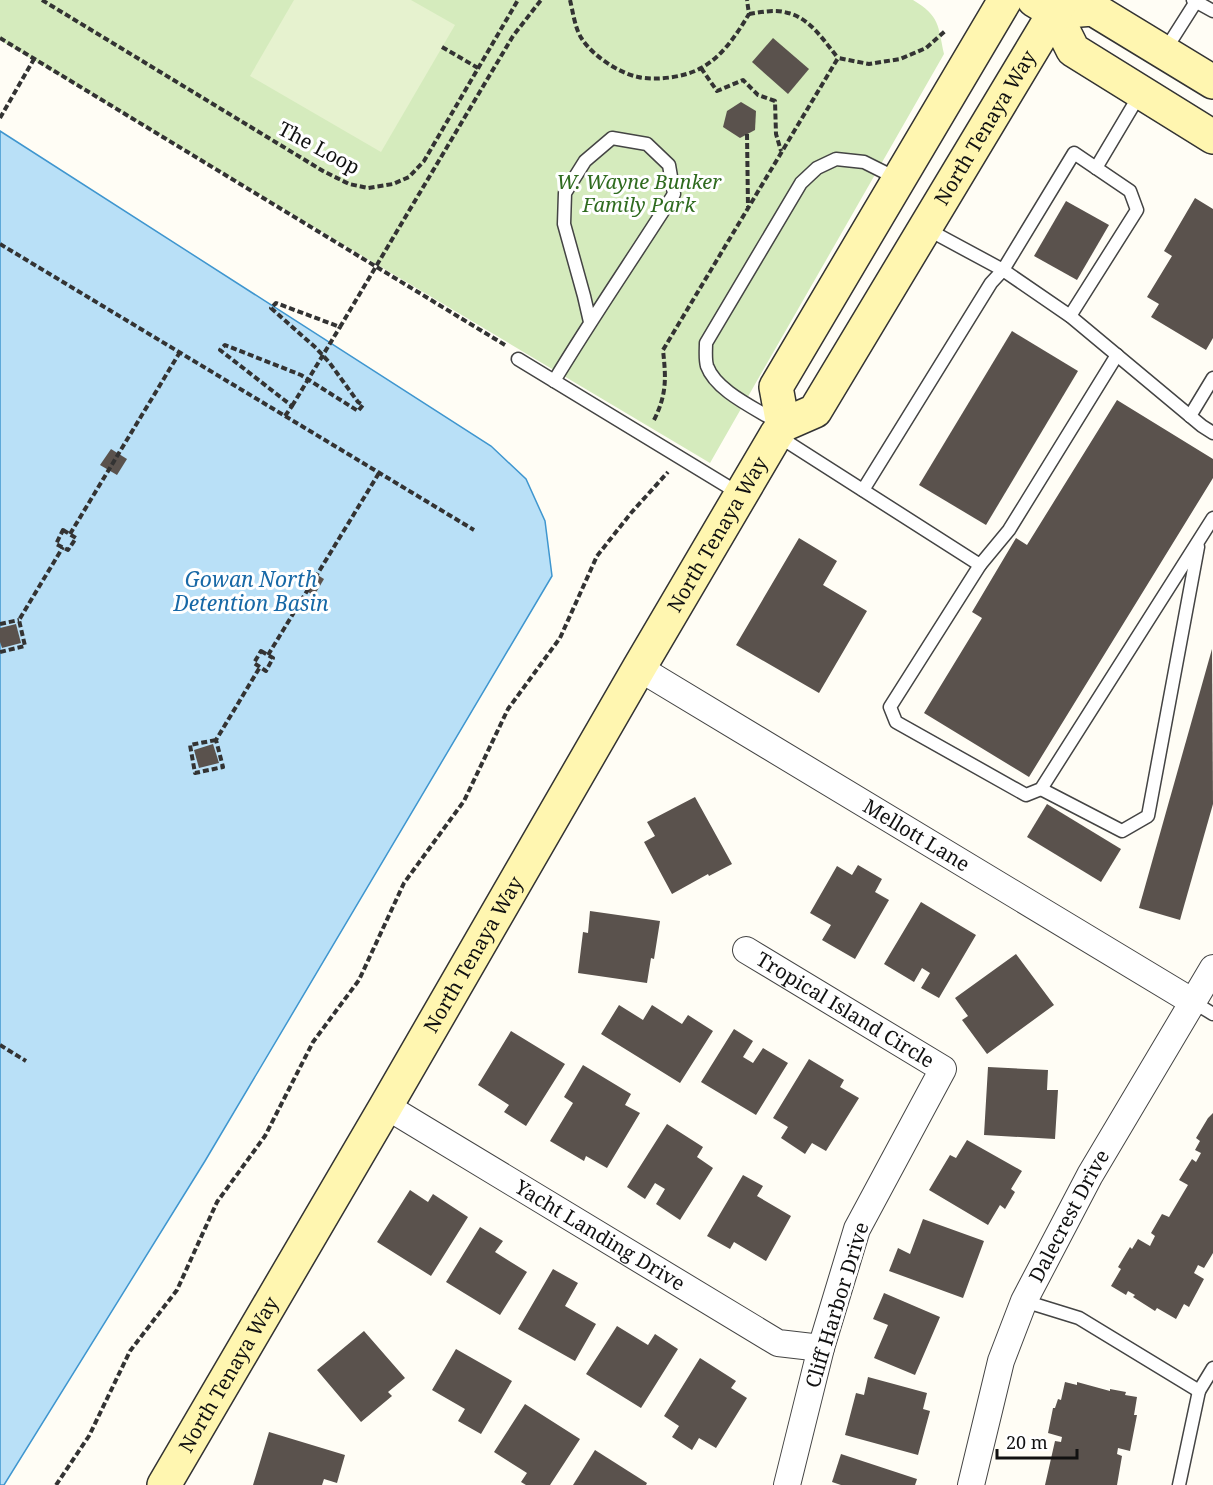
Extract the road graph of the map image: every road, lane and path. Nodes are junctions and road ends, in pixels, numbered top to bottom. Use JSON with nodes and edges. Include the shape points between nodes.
{"nodes":[{"id":1,"x":42,"y":0,"type":"edge"},
{"id":2,"x":518,"y":0,"type":"edge"},
{"id":3,"x":542,"y":0,"type":"edge"},
{"id":4,"x":570,"y":0,"type":"edge"},
{"id":5,"x":747,"y":0,"type":"edge"},
{"id":6,"x":1005,"y":0,"type":"edge"},
{"id":7,"x":1196,"y":1,"type":"edge"},
{"id":8,"x":1050,"y":4,"type":"edge"},
{"id":9,"x":1213,"y":12,"type":"edge"},
{"id":10,"x":749,"y":14,"type":"junction"},
{"id":11,"x":0,"y":38,"type":"edge"},
{"id":12,"x":442,"y":46,"type":"dead end"},
{"id":13,"x":1164,"y":52,"type":"junction"},
{"id":14,"x":838,"y":58,"type":"dead end"},
{"id":15,"x":34,"y":59,"type":"junction"},
{"id":16,"x":478,"y":68,"type":"junction"},
{"id":17,"x":701,"y":68,"type":"junction"},
{"id":18,"x":1213,"y":82,"type":"edge"},
{"id":19,"x":1142,"y":92,"type":"junction"},
{"id":20,"x":0,"y":118,"type":"edge"},
{"id":21,"x":747,"y":134,"type":"dead end"},
{"id":22,"x":1213,"y":137,"type":"edge"},
{"id":23,"x":782,"y":152,"type":"dead end"},
{"id":24,"x":1096,"y":168,"type":"junction"},
{"id":25,"x":899,"y":179,"type":"junction"},
{"id":26,"x":748,"y":208,"type":"dead end"},
{"id":27,"x":925,"y":227,"type":"junction"},
{"id":28,"x":0,"y":244,"type":"edge"},
{"id":29,"x":376,"y":267,"type":"junction"},
{"id":30,"x":1003,"y":270,"type":"junction"},
{"id":31,"x":1070,"y":316,"type":"junction"},
{"id":32,"x":590,"y":322,"type":"junction"},
{"id":33,"x":340,"y":327,"type":"junction"},
{"id":34,"x":180,"y":352,"type":"junction"},
{"id":35,"x":1116,"y":355,"type":"junction"},
{"id":36,"x":323,"y":356,"type":"junction"},
{"id":37,"x":518,"y":359,"type":"joint"},
{"id":38,"x":1213,"y":378,"type":"edge"},
{"id":39,"x":308,"y":379,"type":"junction"},
{"id":40,"x":554,"y":381,"type":"junction"},
{"id":41,"x":292,"y":406,"type":"junction"},
{"id":42,"x":285,"y":416,"type":"junction"},
{"id":43,"x":1190,"y":416,"type":"junction"},
{"id":44,"x":779,"y":430,"type":"junction"},
{"id":45,"x":1213,"y":433,"type":"edge"},
{"id":46,"x":673,"y":467,"type":"dead end"},
{"id":47,"x":379,"y":473,"type":"junction"},
{"id":48,"x":863,"y":490,"type":"junction"},
{"id":49,"x":741,"y":495,"type":"junction"},
{"id":50,"x":1213,"y":518,"type":"edge"},
{"id":51,"x":474,"y":530,"type":"dead end"},
{"id":52,"x":70,"y":534,"type":"junction"},
{"id":53,"x":1199,"y":540,"type":"junction"},
{"id":54,"x":63,"y":547,"type":"junction"},
{"id":55,"x":980,"y":566,"type":"junction"},
{"id":56,"x":19,"y":620,"type":"junction"},
{"id":57,"x":0,"y":624,"type":"edge"},
{"id":58,"x":0,"y":652,"type":"edge"},
{"id":59,"x":268,"y":655,"type":"junction"},
{"id":60,"x":260,"y":667,"type":"junction"},
{"id":61,"x":639,"y":668,"type":"junction"},
{"id":62,"x":216,"y":740,"type":"junction"},
{"id":63,"x":1041,"y":789,"type":"junction"},
{"id":64,"x":746,"y":950,"type":"dead end"},
{"id":65,"x":1213,"y":968,"type":"edge"},
{"id":66,"x":1203,"y":1008,"type":"edge"},
{"id":67,"x":0,"y":1045,"type":"edge"},
{"id":68,"x":26,"y":1061,"type":"dead end"},
{"id":69,"x":943,"y":1069,"type":"joint"},
{"id":70,"x":386,"y":1106,"type":"junction"},
{"id":71,"x":1024,"y":1301,"type":"junction"},
{"id":72,"x":820,"y":1348,"type":"junction"},
{"id":73,"x":1213,"y":1368,"type":"edge"},
{"id":74,"x":1199,"y":1391,"type":"junction"},
{"id":75,"x":56,"y":1485,"type":"edge"},
{"id":76,"x":164,"y":1485,"type":"edge"},
{"id":77,"x":787,"y":1485,"type":"edge"},
{"id":78,"x":971,"y":1485,"type":"edge"},
{"id":79,"x":1179,"y":1485,"type":"edge"}],
"edges":[{"from":1,"to":16,"type":"path","name":"The Loop","via":[[323,171],[368,188],[393,184],[417,170]]},
{"from":2,"to":16,"type":"path","name":"The Loop"},
{"from":3,"to":29,"type":"path","via":[[513,36]]},
{"from":4,"to":17,"type":"path","via":[[582,39],[617,69],[639,77],[658,78],[680,76]]},
{"from":5,"to":10,"type":"path"},
{"from":6,"to":25,"type":"main road"},
{"from":7,"to":9,"type":"lane"},
{"from":7,"to":13,"type":"lane"},
{"from":8,"to":13,"type":"main road","via":[[1093,9]]},
{"from":8,"to":19,"type":"main road","via":[[1073,50]]},
{"from":8,"to":27,"type":"main road","name":"North Tenaya Way"},
{"from":10,"to":14,"type":"path","via":[[789,13],[806,21]]},
{"from":10,"to":17,"type":"path","via":[[729,44]]},
{"from":11,"to":15,"type":"path"},
{"from":12,"to":16,"type":"path"},
{"from":13,"to":18,"type":"main road"},
{"from":15,"to":20,"type":"path"},
{"from":15,"to":29,"type":"path"},
{"from":17,"to":23,"type":"path","via":[[717,91],[743,80],[758,95],[775,101],[776,134]]},
{"from":19,"to":22,"type":"main road"},
{"from":19,"to":24,"type":"lane"},
{"from":21,"to":26,"type":"path"},
{"from":24,"to":30,"type":"lane","via":[[1074,153]]},
{"from":24,"to":31,"type":"lane","via":[[1130,191],[1137,210]]},
{"from":25,"to":44,"type":"main road","via":[[776,387]]},
{"from":25,"to":44,"type":"lane","via":[[864,162],[836,159],[817,168],[801,183],[706,342],[706,363],[712,376]]},
{"from":27,"to":30,"type":"lane"},
{"from":27,"to":44,"type":"main road","name":"North Tenaya Way","via":[[815,411]]},
{"from":28,"to":34,"type":"path"},
{"from":29,"to":33,"type":"path"},
{"from":29,"to":37,"type":"path","via":[[519,353]]},
{"from":30,"to":31,"type":"lane"},
{"from":30,"to":48,"type":"lane","via":[[991,283]]},
{"from":31,"to":35,"type":"lane"},
{"from":32,"to":32,"type":"lane","via":[[674,195],[669,165],[647,144],[612,138],[585,161],[566,193],[564,224]]},
{"from":32,"to":40,"type":"lane"},
{"from":33,"to":36,"type":"path"},
{"from":33,"to":36,"type":"path","via":[[276,303],[271,308]]},
{"from":34,"to":42,"type":"path"},
{"from":34,"to":52,"type":"path"},
{"from":35,"to":43,"type":"lane"},
{"from":35,"to":55,"type":"lane","via":[[1010,531]]},
{"from":36,"to":39,"type":"path"},
{"from":36,"to":39,"type":"path","via":[[363,405],[358,411]]},
{"from":37,"to":40,"type":"lane"},
{"from":38,"to":43,"type":"lane"},
{"from":39,"to":41,"type":"path"},
{"from":39,"to":41,"type":"path","via":[[225,345],[220,350]]},
{"from":40,"to":49,"type":"lane"},
{"from":41,"to":42,"type":"path"},
{"from":42,"to":47,"type":"path"},
{"from":43,"to":45,"type":"lane"},
{"from":44,"to":48,"type":"lane"},
{"from":44,"to":49,"type":"main road","name":"North Tenaya Way"},
{"from":46,"to":75,"type":"path","via":[[597,556],[560,638],[508,709],[464,801],[404,883],[359,980],[313,1042],[265,1136],[217,1202],[177,1290],[130,1351],[89,1436]]},
{"from":47,"to":51,"type":"path"},
{"from":47,"to":59,"type":"path"},
{"from":48,"to":55,"type":"lane"},
{"from":49,"to":61,"type":"main road","name":"North Tenaya Way"},
{"from":50,"to":53,"type":"lane"},
{"from":52,"to":54,"type":"path","via":[[76,538],[68,550]]},
{"from":52,"to":54,"type":"path","via":[[63,530],[56,543]]},
{"from":53,"to":63,"type":"lane"},
{"from":53,"to":63,"type":"lane","via":[[1148,816],[1122,831]]},
{"from":54,"to":56,"type":"path"},
{"from":55,"to":63,"type":"lane","via":[[890,707],[896,722],[1026,795]]},
{"from":56,"to":57,"type":"path"},
{"from":56,"to":58,"type":"path","via":[[25,646]]},
{"from":59,"to":60,"type":"path","via":[[273,658],[266,671]]},
{"from":59,"to":60,"type":"path","via":[[261,651],[254,663]]},
{"from":60,"to":62,"type":"path"},
{"from":61,"to":66,"type":"street","name":"Mellott Lane"},
{"from":61,"to":70,"type":"main road","name":"North Tenaya Way"},
{"from":62,"to":62,"type":"path","via":[[190,745],[195,773],[223,767]]},
{"from":64,"to":69,"type":"street","name":"Tropical Island Circle"},
{"from":65,"to":66,"type":"street","name":"Dalecrest Drive"},
{"from":66,"to":71,"type":"street","name":"Dalecrest Drive","via":[[1090,1175]]},
{"from":67,"to":68,"type":"path"},
{"from":69,"to":72,"type":"street","name":"Cliff Harbor Drive","via":[[857,1229]]},
{"from":70,"to":72,"type":"street","name":"Yacht Landing Drive","via":[[778,1343]]},
{"from":70,"to":76,"type":"main road","name":"North Tenaya Way"},
{"from":71,"to":74,"type":"lane","via":[[1079,1318]]},
{"from":71,"to":78,"type":"street","name":"Dalecrest Drive","via":[[1001,1361]]},
{"from":72,"to":77,"type":"street","name":"Cliff Harbor Drive"},
{"from":73,"to":74,"type":"lane"},
{"from":74,"to":79,"type":"lane"}]}
